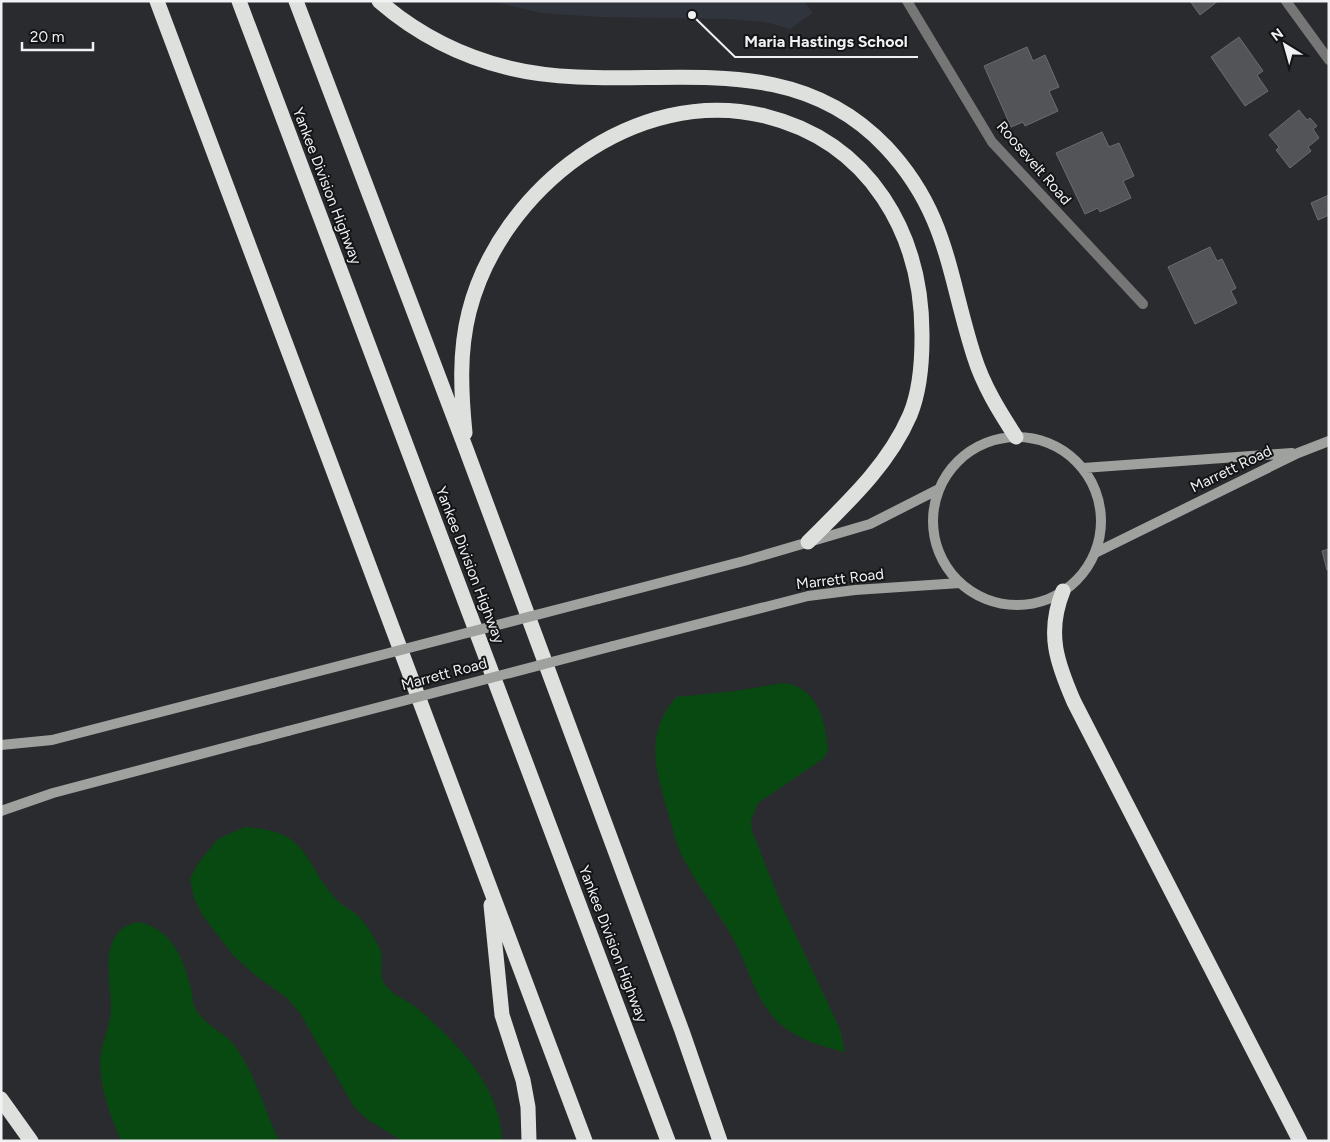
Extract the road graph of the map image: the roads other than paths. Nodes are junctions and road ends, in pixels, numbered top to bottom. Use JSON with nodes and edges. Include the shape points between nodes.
{"nodes":[{"id":1,"x":156,"y":1,"type":"edge"},
{"id":2,"x":239,"y":1,"type":"edge"},
{"id":3,"x":296,"y":1,"type":"edge"},
{"id":4,"x":379,"y":1,"type":"edge"},
{"id":5,"x":907,"y":1,"type":"edge"},
{"id":6,"x":1286,"y":1,"type":"edge"},
{"id":7,"x":1329,"y":60,"type":"edge"},
{"id":8,"x":1143,"y":304,"type":"dead end"},
{"id":9,"x":1016,"y":437,"type":"junction"},
{"id":10,"x":1329,"y":441,"type":"edge"},
{"id":11,"x":466,"y":449,"type":"junction"},
{"id":12,"x":1298,"y":453,"type":"junction"},
{"id":13,"x":1083,"y":468,"type":"junction"},
{"id":14,"x":939,"y":488,"type":"junction"},
{"id":15,"x":808,"y":542,"type":"junction"},
{"id":16,"x":1095,"y":553,"type":"junction"},
{"id":17,"x":960,"y":584,"type":"junction"},
{"id":18,"x":1063,"y":591,"type":"junction"},
{"id":19,"x":1,"y":745,"type":"edge"},
{"id":20,"x":1,"y":811,"type":"edge"},
{"id":21,"x":488,"y":883,"type":"junction"},
{"id":22,"x":1,"y":1099,"type":"edge"},
{"id":23,"x":31,"y":1141,"type":"edge"},
{"id":24,"x":529,"y":1141,"type":"edge"},
{"id":25,"x":585,"y":1141,"type":"edge"},
{"id":26,"x":668,"y":1141,"type":"edge"},
{"id":27,"x":720,"y":1141,"type":"edge"},
{"id":28,"x":1300,"y":1141,"type":"edge"}],
"edges":[{"from":1,"to":21,"type":"highway"},
{"from":2,"to":26,"type":"highway","name":"Yankee Division Highway"},
{"from":3,"to":11,"type":"highway"},
{"from":4,"to":9,"type":"highway","via":[[437,41],[469,56],[510,68],[572,75],[768,82],[807,94],[858,123],[885,146],[930,209],[949,257],[976,364]]},
{"from":5,"to":8,"type":"street","name":"Roosevelt Road","via":[[992,142]]},
{"from":6,"to":7,"type":"street"},
{"from":9,"to":13,"type":"main road","via":[[1060,448]]},
{"from":9,"to":14,"type":"main road","via":[[999,439],[970,451],[957,462]]},
{"from":10,"to":12,"type":"main road","name":"Marrett Road"},
{"from":11,"to":15,"type":"highway","via":[[462,378],[469,310],[489,260],[523,207],[575,160],[628,130],[682,114],[711,111],[762,115],[800,128],[831,146],[881,193],[905,236],[916,273],[921,309],[920,376],[909,416],[892,448],[863,486]]},
{"from":11,"to":27,"type":"highway"},
{"from":12,"to":13,"type":"main road"},
{"from":12,"to":16,"type":"main road","name":"Marrett Road"},
{"from":13,"to":16,"type":"main road","via":[[1100,509]]},
{"from":14,"to":15,"type":"main road","via":[[870,524]]},
{"from":14,"to":17,"type":"main road","via":[[934,504],[933,536],[946,567]]},
{"from":15,"to":19,"type":"main road","bridge":true,"via":[[52,740]]},
{"from":16,"to":18,"type":"main road","via":[[1076,581]]},
{"from":17,"to":18,"type":"main road","via":[[983,599],[1016,606],[1049,599]]},
{"from":17,"to":20,"type":"main road","name":"Marrett Road","bridge":true,"via":[[808,596],[53,793]]},
{"from":18,"to":28,"type":"highway","via":[[1056,610],[1054,642],[1074,702]]},
{"from":21,"to":24,"type":"highway","via":[[502,1015],[523,1080]]},
{"from":21,"to":25,"type":"highway"},
{"from":22,"to":23,"type":"highway"}]}
